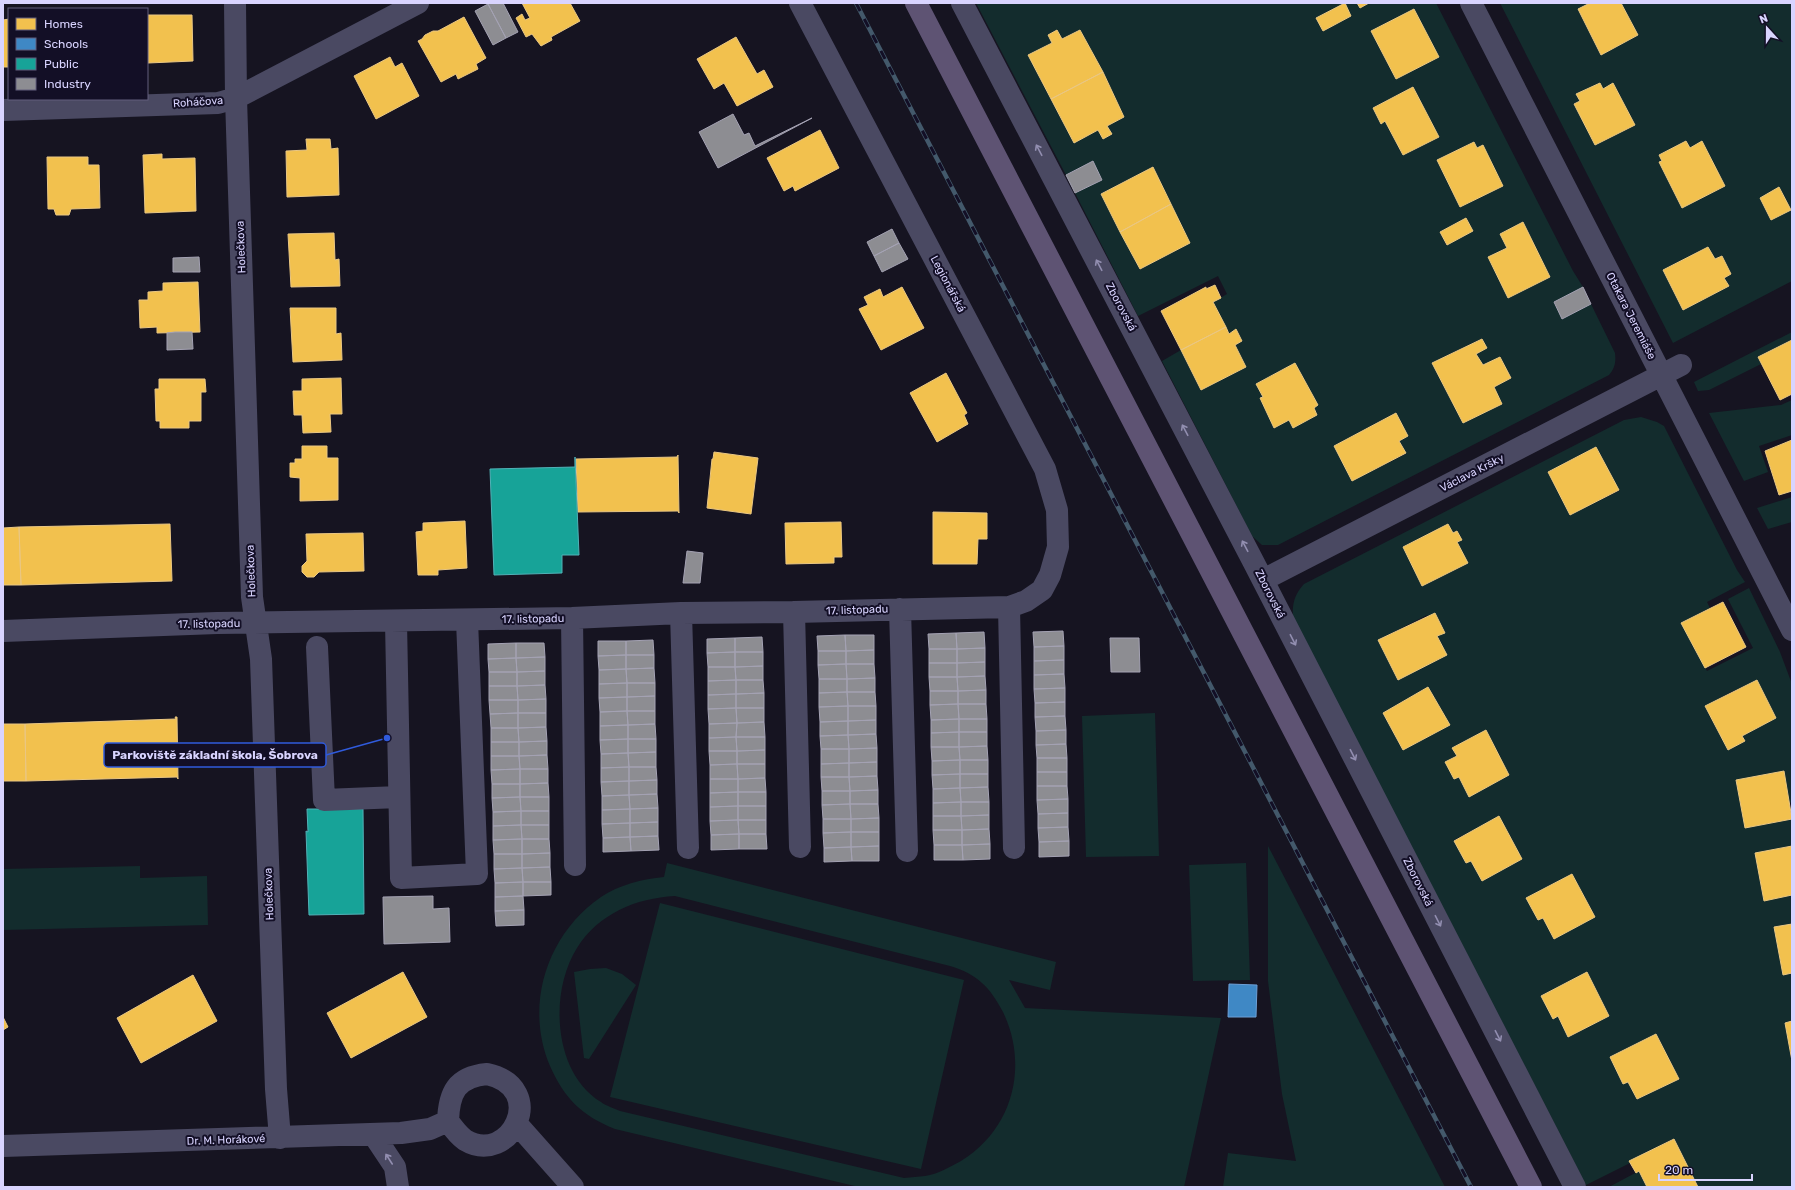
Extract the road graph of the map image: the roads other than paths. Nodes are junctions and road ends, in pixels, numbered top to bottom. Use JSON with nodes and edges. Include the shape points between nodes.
{"nodes":[{"id":1,"x":235,"y":3,"type":"edge"},
{"id":2,"x":418,"y":3,"type":"edge"},
{"id":3,"x":800,"y":3,"type":"edge"},
{"id":4,"x":916,"y":3,"type":"edge"},
{"id":5,"x":962,"y":3,"type":"edge"},
{"id":6,"x":1471,"y":3,"type":"edge"},
{"id":7,"x":236,"y":98,"type":"junction"},
{"id":8,"x":3,"y":110,"type":"edge"},
{"id":9,"x":1681,"y":365,"type":"dead end"},
{"id":10,"x":1662,"y":375,"type":"junction"},
{"id":11,"x":1050,"y":575,"type":"joint"},
{"id":12,"x":1263,"y":580,"type":"junction"},
{"id":13,"x":1009,"y":607,"type":"junction"},
{"id":14,"x":900,"y":609,"type":"junction"},
{"id":15,"x":794,"y":612,"type":"junction"},
{"id":16,"x":681,"y":613,"type":"junction"},
{"id":17,"x":572,"y":618,"type":"junction"},
{"id":18,"x":467,"y":620,"type":"junction"},
{"id":19,"x":396,"y":622,"type":"junction"},
{"id":20,"x":256,"y":624,"type":"junction"},
{"id":21,"x":1792,"y":630,"type":"edge"},
{"id":22,"x":3,"y":631,"type":"edge"},
{"id":23,"x":317,"y":647,"type":"dead end"},
{"id":24,"x":399,"y":797,"type":"junction"},
{"id":25,"x":800,"y":847,"type":"dead end"},
{"id":26,"x":688,"y":848,"type":"dead end"},
{"id":27,"x":1014,"y":848,"type":"dead end"},
{"id":28,"x":907,"y":850,"type":"dead end"},
{"id":29,"x":575,"y":865,"type":"dead end"},
{"id":30,"x":448,"y":1122,"type":"junction"},
{"id":31,"x":517,"y":1124,"type":"junction"},
{"id":32,"x":373,"y":1134,"type":"junction"},
{"id":33,"x":280,"y":1138,"type":"junction"},
{"id":34,"x":3,"y":1146,"type":"edge"},
{"id":35,"x":398,"y":1187,"type":"edge"},
{"id":36,"x":573,"y":1187,"type":"edge"},
{"id":37,"x":1531,"y":1187,"type":"edge"},
{"id":38,"x":1575,"y":1187,"type":"edge"}],
"edges":[{"from":1,"to":7,"type":"street","name":"Holečkova"},
{"from":2,"to":7,"type":"street","name":"Roháčova"},
{"from":3,"to":11,"type":"street","name":"Legionářská","via":[[1045,468],[1057,510],[1058,547]]},
{"from":4,"to":37,"type":"main road"},
{"from":12,"to":5,"type":"street","name":"Zborovská","one_way":true},
{"from":6,"to":10,"type":"street","name":"Otakara Jeremiáše"},
{"from":7,"to":8,"type":"street","name":"Roháčova","via":[[218,102]]},
{"from":7,"to":20,"type":"street","name":"Holečkova","via":[[252,597]]},
{"from":9,"to":10,"type":"street","name":"Václava Kršky"},
{"from":10,"to":12,"type":"street","name":"Václava Kršky"},
{"from":10,"to":21,"type":"street","name":"Otakara Jeremiáše"},
{"from":11,"to":13,"type":"street","name":"17. listopadu","via":[[1042,590],[1026,601]]},
{"from":12,"to":38,"type":"street","name":"Zborovská","one_way":true},
{"from":13,"to":14,"type":"street","name":"17. listopadu"},
{"from":13,"to":27,"type":"street"},
{"from":14,"to":15,"type":"street","name":"17. listopadu"},
{"from":14,"to":28,"type":"street"},
{"from":15,"to":16,"type":"street","name":"17. listopadu"},
{"from":15,"to":25,"type":"street"},
{"from":16,"to":17,"type":"street","name":"17. listopadu"},
{"from":16,"to":26,"type":"street"},
{"from":17,"to":18,"type":"street","name":"17. listopadu"},
{"from":17,"to":29,"type":"street"},
{"from":18,"to":19,"type":"street","name":"17. listopadu"},
{"from":18,"to":24,"type":"street","via":[[477,874],[401,878]]},
{"from":19,"to":20,"type":"street","name":"17. listopadu"},
{"from":19,"to":24,"type":"street"},
{"from":20,"to":22,"type":"street","name":"17. listopadu"},
{"from":20,"to":33,"type":"street","name":"Holečkova","via":[[261,659],[276,1089]]},
{"from":23,"to":24,"type":"street","via":[[324,800]]},
{"from":30,"to":31,"type":"street","via":[[464,1139],[475,1144],[488,1145],[499,1142]]},
{"from":30,"to":31,"type":"street","via":[[450,1097],[456,1087],[475,1075],[486,1074],[498,1076],[515,1091],[519,1102]]},
{"from":30,"to":32,"type":"street","name":"Dr. M. Horákové","via":[[430,1129]]},
{"from":31,"to":36,"type":"street"},
{"from":32,"to":33,"type":"street","name":"Dr. M. Horákové"},
{"from":35,"to":32,"type":"street","one_way":true,"via":[[395,1167]]},
{"from":33,"to":34,"type":"street","name":"Dr. M. Horákové"}]}
